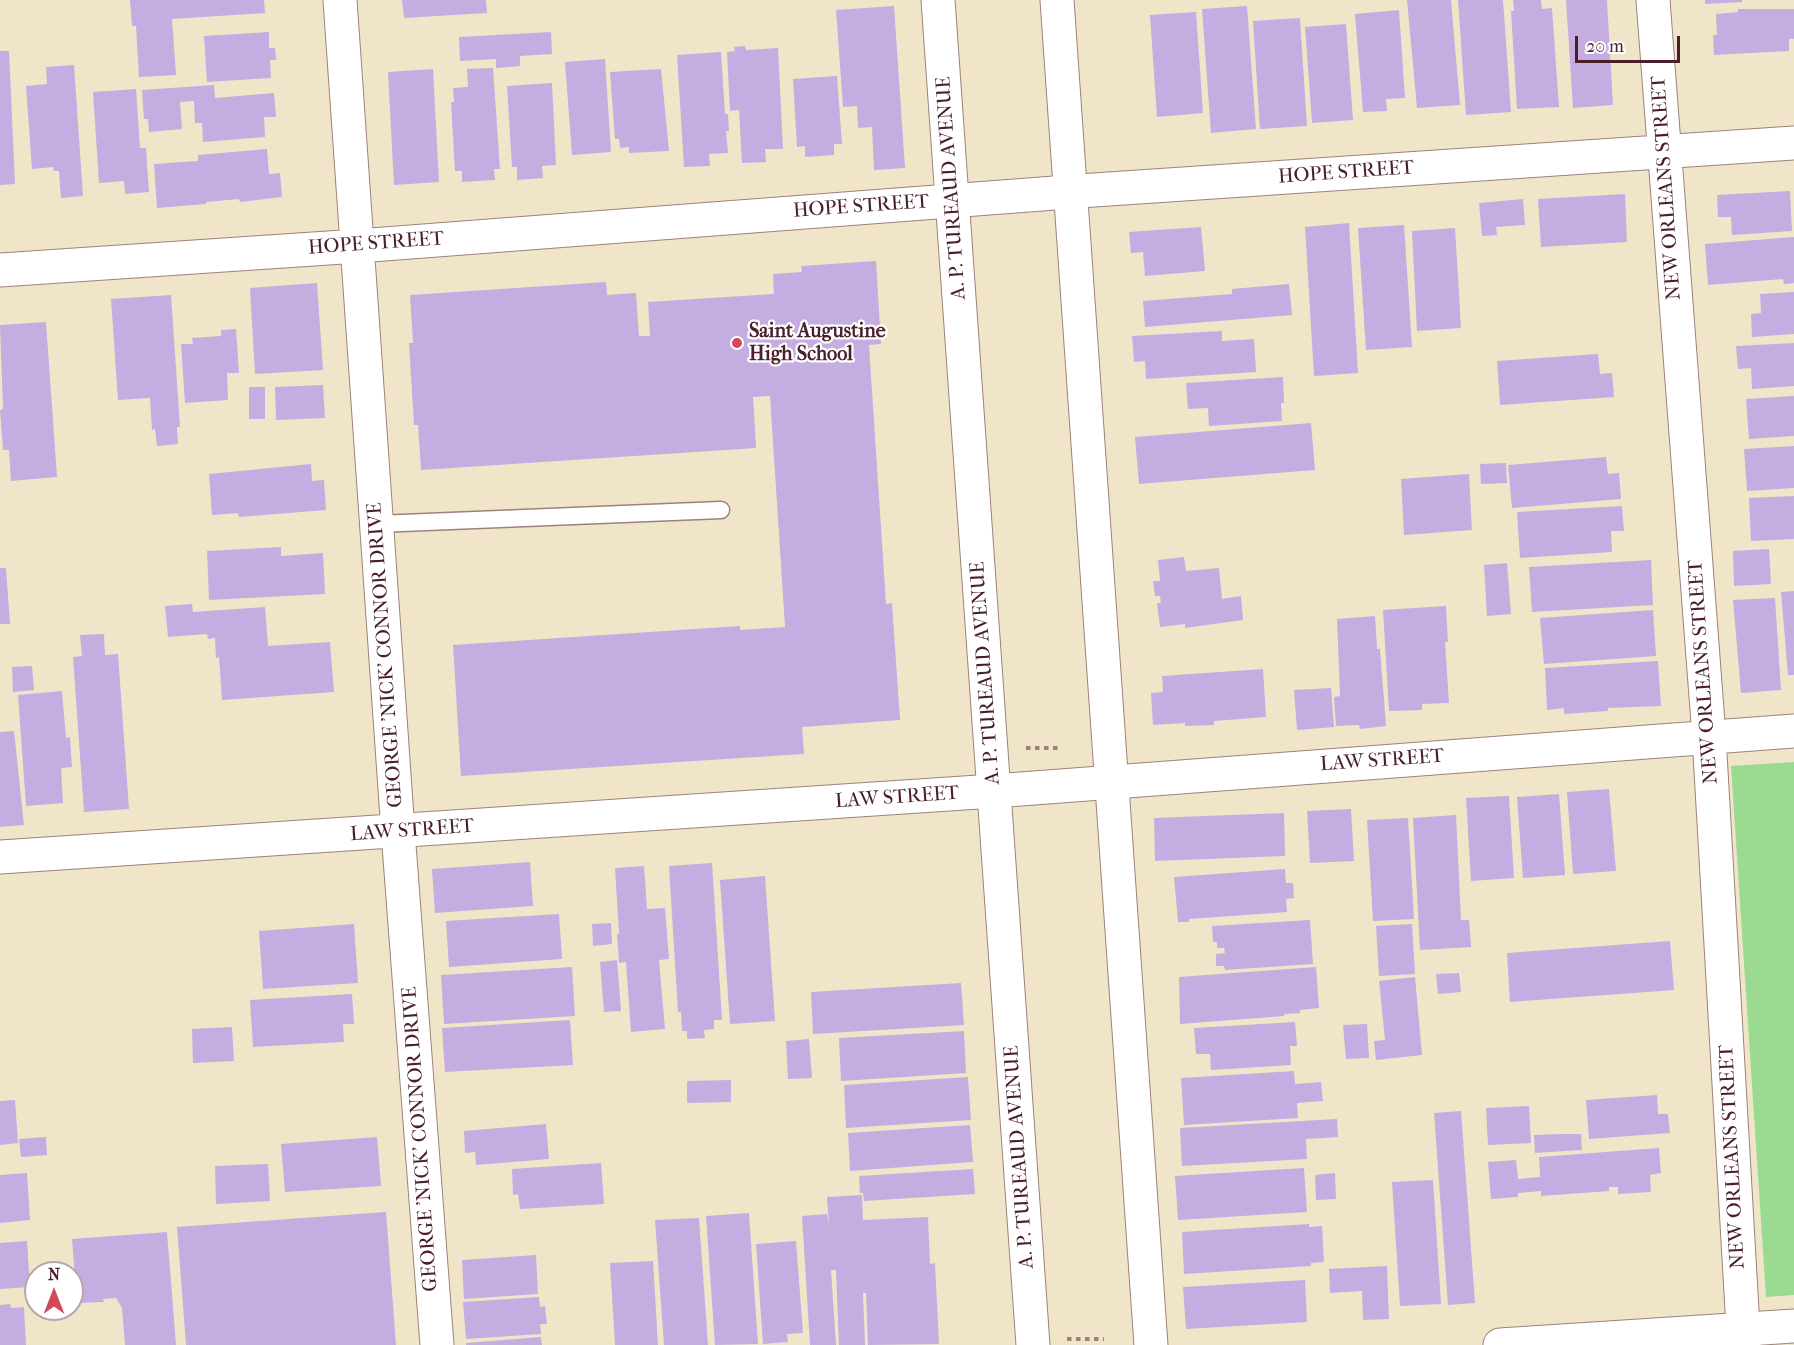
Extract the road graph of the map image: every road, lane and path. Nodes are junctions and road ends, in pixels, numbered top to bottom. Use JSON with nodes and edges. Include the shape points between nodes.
{"nodes":[{"id":1,"x":340,"y":0,"type":"edge"},
{"id":2,"x":938,"y":0,"type":"edge"},
{"id":3,"x":1057,"y":0,"type":"edge"},
{"id":4,"x":1653,"y":0,"type":"edge"},
{"id":5,"x":1794,"y":143,"type":"edge"},
{"id":6,"x":1664,"y":152,"type":"junction"},
{"id":7,"x":1070,"y":192,"type":"junction"},
{"id":8,"x":953,"y":201,"type":"junction"},
{"id":9,"x":358,"y":246,"type":"junction"},
{"id":10,"x":0,"y":270,"type":"edge"},
{"id":11,"x":721,"y":510,"type":"dead end"},
{"id":12,"x":378,"y":524,"type":"junction"},
{"id":13,"x":1794,"y":731,"type":"edge"},
{"id":14,"x":1709,"y":736,"type":"junction"},
{"id":15,"x":1019,"y":748,"type":"dead end"},
{"id":16,"x":1058,"y":748,"type":"dead end"},
{"id":17,"x":1112,"y":782,"type":"junction"},
{"id":18,"x":994,"y":791,"type":"junction"},
{"id":19,"x":398,"y":832,"type":"junction"},
{"id":20,"x":0,"y":857,"type":"edge"},
{"id":21,"x":1794,"y":1326,"type":"edge"},
{"id":22,"x":1744,"y":1337,"type":"edge"},
{"id":23,"x":1104,"y":1339,"type":"dead end"},
{"id":24,"x":1066,"y":1340,"type":"dead end"},
{"id":25,"x":437,"y":1345,"type":"edge"},
{"id":26,"x":1033,"y":1345,"type":"edge"},
{"id":27,"x":1151,"y":1345,"type":"edge"},
{"id":28,"x":1500,"y":1345,"type":"edge"}],
"edges":[{"from":1,"to":9,"type":"street","name":"GEORGE 'NICK' CONNOR DRIVE"},
{"from":2,"to":8,"type":"street","name":"A. P. TUREAUD AVENUE"},
{"from":3,"to":7,"type":"street"},
{"from":4,"to":6,"type":"street","name":"NEW ORLEANS STREET"},
{"from":5,"to":6,"type":"street","name":"HOPE STREET"},
{"from":6,"to":7,"type":"street","name":"HOPE STREET"},
{"from":6,"to":14,"type":"street","name":"NEW ORLEANS STREET"},
{"from":7,"to":8,"type":"street","name":"HOPE STREET"},
{"from":7,"to":17,"type":"street"},
{"from":8,"to":9,"type":"street","name":"HOPE STREET"},
{"from":8,"to":18,"type":"street","name":"A. P. TUREAUD AVENUE"},
{"from":9,"to":10,"type":"street","name":"HOPE STREET"},
{"from":9,"to":12,"type":"street","name":"GEORGE 'NICK' CONNOR DRIVE"},
{"from":11,"to":12,"type":"lane"},
{"from":12,"to":19,"type":"street","name":"GEORGE 'NICK' CONNOR DRIVE"},
{"from":13,"to":14,"type":"street","name":"LAW STREET"},
{"from":14,"to":17,"type":"street","name":"LAW STREET"},
{"from":14,"to":22,"type":"street","name":"NEW ORLEANS STREET"},
{"from":15,"to":16,"type":"path"},
{"from":17,"to":18,"type":"street","name":"LAW STREET"},
{"from":17,"to":27,"type":"street"},
{"from":18,"to":19,"type":"street","name":"LAW STREET"},
{"from":18,"to":26,"type":"street","name":"A. P. TUREAUD AVENUE"},
{"from":19,"to":20,"type":"street","name":"LAW STREET"},
{"from":19,"to":25,"type":"street","name":"GEORGE 'NICK' CONNOR DRIVE"},
{"from":21,"to":22,"type":"street"},
{"from":22,"to":28,"type":"street"},
{"from":23,"to":24,"type":"path"}]}
